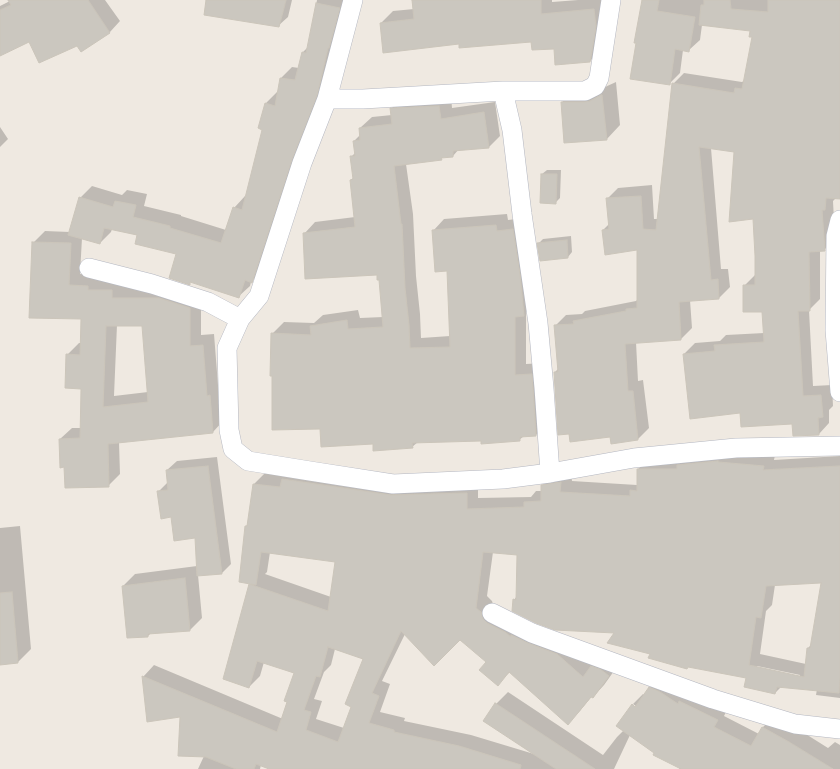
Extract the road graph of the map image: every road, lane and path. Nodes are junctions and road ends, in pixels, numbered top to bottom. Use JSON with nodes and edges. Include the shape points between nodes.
{"nodes":[{"id":1,"x":354,"y":0,"type":"edge"},
{"id":2,"x":611,"y":0,"type":"edge"},
{"id":3,"x":503,"y":91,"type":"junction"},
{"id":4,"x":327,"y":100,"type":"junction"},
{"id":5,"x":840,"y":220,"type":"edge"},
{"id":6,"x":89,"y":268,"type":"dead end"},
{"id":7,"x":240,"y":319,"type":"junction"},
{"id":8,"x":840,"y":392,"type":"edge"},
{"id":9,"x":840,"y":446,"type":"edge"},
{"id":10,"x":550,"y":473,"type":"junction"},
{"id":11,"x":492,"y":613,"type":"dead end"},
{"id":12,"x":840,"y":729,"type":"edge"}],
"edges":[{"from":1,"to":4,"type":"street"},
{"from":2,"to":3,"type":"street","via":[[599,78],[595,86],[585,91]]},
{"from":3,"to":4,"type":"street"},
{"from":3,"to":10,"type":"street","via":[[512,130],[538,323]]},
{"from":4,"to":7,"type":"street","via":[[302,163],[259,296]]},
{"from":5,"to":8,"type":"street","via":[[836,236],[835,330]]},
{"from":6,"to":7,"type":"street","via":[[208,302]]},
{"from":7,"to":10,"type":"street","via":[[227,348],[229,430],[233,449],[248,461],[393,484],[503,479]]},
{"from":9,"to":10,"type":"street","via":[[728,449],[634,458]]},
{"from":11,"to":12,"type":"street","via":[[532,633],[713,699],[795,724]]}]}
